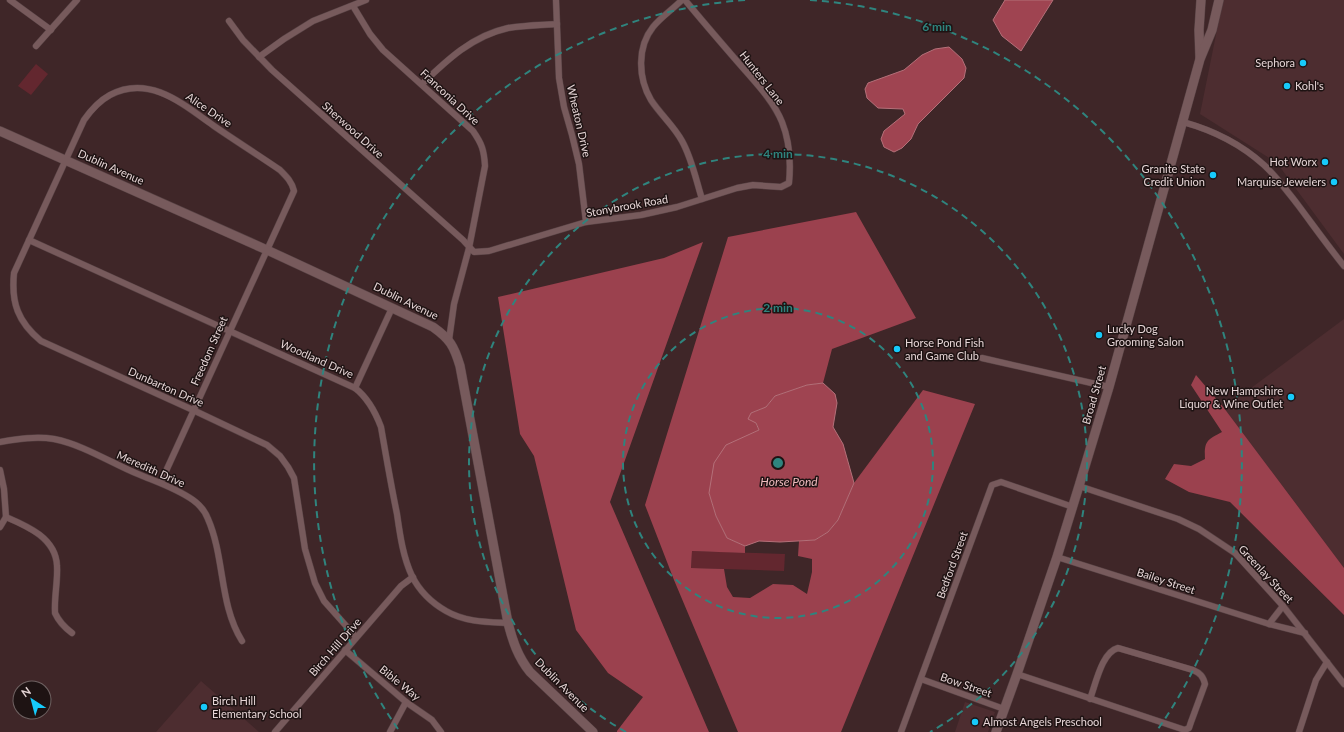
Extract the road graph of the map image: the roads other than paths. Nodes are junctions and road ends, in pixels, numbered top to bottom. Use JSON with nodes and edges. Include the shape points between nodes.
{"nodes":[{"id":1,"x":10,"y":0,"type":"edge"},
{"id":2,"x":77,"y":0,"type":"edge"},
{"id":3,"x":366,"y":0,"type":"edge"},
{"id":4,"x":556,"y":0,"type":"edge"},
{"id":5,"x":684,"y":0,"type":"edge"},
{"id":6,"x":1201,"y":0,"type":"edge"},
{"id":7,"x":1219,"y":0,"type":"edge"},
{"id":8,"x":353,"y":6,"type":"junction"},
{"id":9,"x":229,"y":21,"type":"dead end"},
{"id":10,"x":557,"y":24,"type":"junction"},
{"id":11,"x":50,"y":30,"type":"junction"},
{"id":12,"x":36,"y":46,"type":"dead end"},
{"id":13,"x":259,"y":57,"type":"junction"},
{"id":14,"x":1200,"y":59,"type":"junction"},
{"id":15,"x":422,"y":84,"type":"junction"},
{"id":16,"x":1183,"y":122,"type":"junction"},
{"id":17,"x":0,"y":131,"type":"edge"},
{"id":18,"x":66,"y":160,"type":"junction"},
{"id":19,"x":789,"y":183,"type":"joint"},
{"id":20,"x":702,"y":200,"type":"junction"},
{"id":21,"x":586,"y":222,"type":"junction"},
{"id":22,"x":29,"y":240,"type":"junction"},
{"id":23,"x":469,"y":248,"type":"junction"},
{"id":24,"x":267,"y":250,"type":"junction"},
{"id":25,"x":1344,"y":266,"type":"edge"},
{"id":26,"x":392,"y":308,"type":"junction"},
{"id":27,"x":229,"y":331,"type":"junction"},
{"id":28,"x":449,"y":340,"type":"junction"},
{"id":29,"x":982,"y":358,"type":"dead end"},
{"id":30,"x":1109,"y":387,"type":"junction"},
{"id":31,"x":355,"y":388,"type":"junction"},
{"id":32,"x":193,"y":410,"type":"junction"},
{"id":33,"x":0,"y":442,"type":"edge"},
{"id":34,"x":0,"y":470,"type":"edge"},
{"id":35,"x":161,"y":482,"type":"junction"},
{"id":36,"x":1079,"y":486,"type":"junction"},
{"id":37,"x":1073,"y":507,"type":"junction"},
{"id":38,"x":6,"y":517,"type":"junction"},
{"id":39,"x":0,"y":528,"type":"edge"},
{"id":40,"x":1057,"y":557,"type":"junction"},
{"id":41,"x":413,"y":577,"type":"junction"},
{"id":42,"x":1283,"y":606,"type":"junction"},
{"id":43,"x":508,"y":623,"type":"junction"},
{"id":44,"x":1269,"y":624,"type":"junction"},
{"id":45,"x":72,"y":633,"type":"dead end"},
{"id":46,"x":1305,"y":633,"type":"junction"},
{"id":47,"x":356,"y":637,"type":"junction"},
{"id":48,"x":242,"y":641,"type":"dead end"},
{"id":49,"x":345,"y":650,"type":"junction"},
{"id":50,"x":1327,"y":662,"type":"junction"},
{"id":51,"x":1017,"y":674,"type":"junction"},
{"id":52,"x":921,"y":679,"type":"junction"},
{"id":53,"x":1344,"y":684,"type":"edge"},
{"id":54,"x":1090,"y":699,"type":"junction"},
{"id":55,"x":406,"y":702,"type":"junction"},
{"id":56,"x":1004,"y":709,"type":"junction"},
{"id":57,"x":275,"y":732,"type":"edge"},
{"id":58,"x":390,"y":732,"type":"edge"},
{"id":59,"x":441,"y":732,"type":"edge"},
{"id":60,"x":593,"y":732,"type":"edge"},
{"id":61,"x":902,"y":732,"type":"edge"},
{"id":62,"x":996,"y":732,"type":"edge"},
{"id":63,"x":1299,"y":732,"type":"edge"}],
"edges":[{"from":1,"to":11,"type":"street"},
{"from":2,"to":11,"type":"street"},
{"from":3,"to":8,"type":"street"},
{"from":4,"to":10,"type":"street","name":"Wheaton Drive"},
{"from":5,"to":19,"type":"street","name":"Hunters Lane","via":[[775,108],[786,135],[790,157]]},
{"from":5,"to":20,"type":"street","via":[[649,33],[643,47],[641,70],[650,98],[678,134],[689,155]]},
{"from":6,"to":14,"type":"street","name":"Broad Street"},
{"from":7,"to":14,"type":"street","name":"Broad Street","via":[[1212,30]]},
{"from":8,"to":13,"type":"street","via":[[313,21]]},
{"from":8,"to":15,"type":"street","name":"Franconia Drive","via":[[383,50]]},
{"from":9,"to":13,"type":"street","name":"Sherwood Drive"},
{"from":10,"to":15,"type":"street","via":[[518,27],[490,34],[464,47]]},
{"from":10,"to":21,"type":"street","name":"Wheaton Drive","via":[[564,107],[579,164]]},
{"from":11,"to":12,"type":"street"},
{"from":13,"to":23,"type":"street","name":"Sherwood Drive"},
{"from":14,"to":16,"type":"street","name":"Broad Street"},
{"from":15,"to":23,"type":"street","name":"Franconia Drive","via":[[474,131],[481,142],[485,166]]},
{"from":16,"to":25,"type":"street","via":[[1205,129],[1238,146],[1265,166]]},
{"from":16,"to":30,"type":"street","name":"Broad Street"},
{"from":17,"to":18,"type":"street","name":"Dublin Avenue"},
{"from":18,"to":22,"type":"street","name":"Dunbarton Drive"},
{"from":18,"to":24,"type":"street","name":"Dublin Avenue"},
{"from":18,"to":24,"type":"street","name":"Alice Drive","via":[[84,120],[103,100],[130,88],[148,88],[165,94],[280,170],[290,180],[293,185],[293,196]]},
{"from":19,"to":20,"type":"street","name":"Stonybrook Road","via":[[781,187],[753,185],[737,188]]},
{"from":20,"to":21,"type":"street","name":"Stonybrook Road","via":[[641,215]]},
{"from":21,"to":23,"type":"street","name":"Stonybrook Road","via":[[489,251],[474,252]]},
{"from":22,"to":27,"type":"street","name":"Woodland Drive"},
{"from":22,"to":32,"type":"street","name":"Dunbarton Drive","via":[[14,273],[13,288],[15,305],[30,332],[41,341]]},
{"from":23,"to":28,"type":"street","name":"Franconia Drive","via":[[454,304]]},
{"from":24,"to":26,"type":"street","name":"Dublin Avenue"},
{"from":24,"to":27,"type":"street","name":"Freedom Street"},
{"from":26,"to":28,"type":"street","name":"Dublin Avenue","via":[[433,327]]},
{"from":26,"to":31,"type":"street"},
{"from":27,"to":31,"type":"street","name":"Woodland Drive"},
{"from":27,"to":32,"type":"street","name":"Freedom Street"},
{"from":28,"to":43,"type":"street","name":"Dublin Avenue","via":[[460,366]]},
{"from":29,"to":30,"type":"street"},
{"from":30,"to":36,"type":"street","name":"Broad Street"},
{"from":31,"to":41,"type":"street","name":"Woodland Drive","via":[[369,402],[381,427],[401,539]]},
{"from":32,"to":35,"type":"street","name":"Freedom Street"},
{"from":32,"to":47,"type":"street","name":"Dunbarton Drive","via":[[267,445],[288,467],[294,478],[305,549],[315,583],[324,601]]},
{"from":33,"to":35,"type":"street","name":"Meredith Drive","via":[[37,438],[62,441]]},
{"from":34,"to":38,"type":"street"},
{"from":35,"to":48,"type":"street","name":"Meredith Drive","via":[[192,499],[206,514],[215,539],[232,621]]},
{"from":36,"to":37,"type":"street","name":"Broad Street"},
{"from":36,"to":42,"type":"street","name":"Greenlay Street","via":[[1157,511],[1199,529],[1235,553]]},
{"from":37,"to":40,"type":"street","name":"Broad Street"},
{"from":37,"to":52,"type":"street","name":"Bedford Street","via":[[1001,482],[992,485]]},
{"from":38,"to":39,"type":"street"},
{"from":38,"to":45,"type":"street","via":[[39,534],[49,543],[57,564],[55,613],[62,625]]},
{"from":40,"to":44,"type":"street","name":"Bailey Street"},
{"from":40,"to":51,"type":"street","name":"Broad Street"},
{"from":41,"to":43,"type":"street","name":"Woodland Drive","via":[[425,594],[446,611],[464,619]]},
{"from":41,"to":47,"type":"street","name":"Birch Hill Drive","via":[[401,586]]},
{"from":42,"to":44,"type":"street"},
{"from":42,"to":46,"type":"street","name":"Greenlay Street"},
{"from":43,"to":60,"type":"street","name":"Dublin Avenue","via":[[514,645],[524,664]]},
{"from":44,"to":46,"type":"street","name":"Bailey Street"},
{"from":46,"to":50,"type":"street","name":"Greenlay Street"},
{"from":47,"to":49,"type":"street","name":"Birch Hill Drive"},
{"from":49,"to":55,"type":"street","name":"Bible Way"},
{"from":49,"to":57,"type":"street","name":"Birch Hill Drive"},
{"from":50,"to":53,"type":"street","name":"Greenlay Street"},
{"from":50,"to":63,"type":"street","via":[[1316,680]]},
{"from":51,"to":54,"type":"street"},
{"from":51,"to":56,"type":"street","name":"Broad Street"},
{"from":52,"to":56,"type":"street","name":"Bow Street"},
{"from":52,"to":61,"type":"street","name":"Bedford Street"},
{"from":54,"to":54,"type":"street","via":[[1185,730],[1189,728],[1205,684],[1204,678],[1193,670],[1118,648],[1113,649],[1106,657]]},
{"from":55,"to":58,"type":"street"},
{"from":55,"to":59,"type":"street","name":"Bible Way","via":[[432,720]]},
{"from":56,"to":62,"type":"street","name":"Broad Street"}]}
